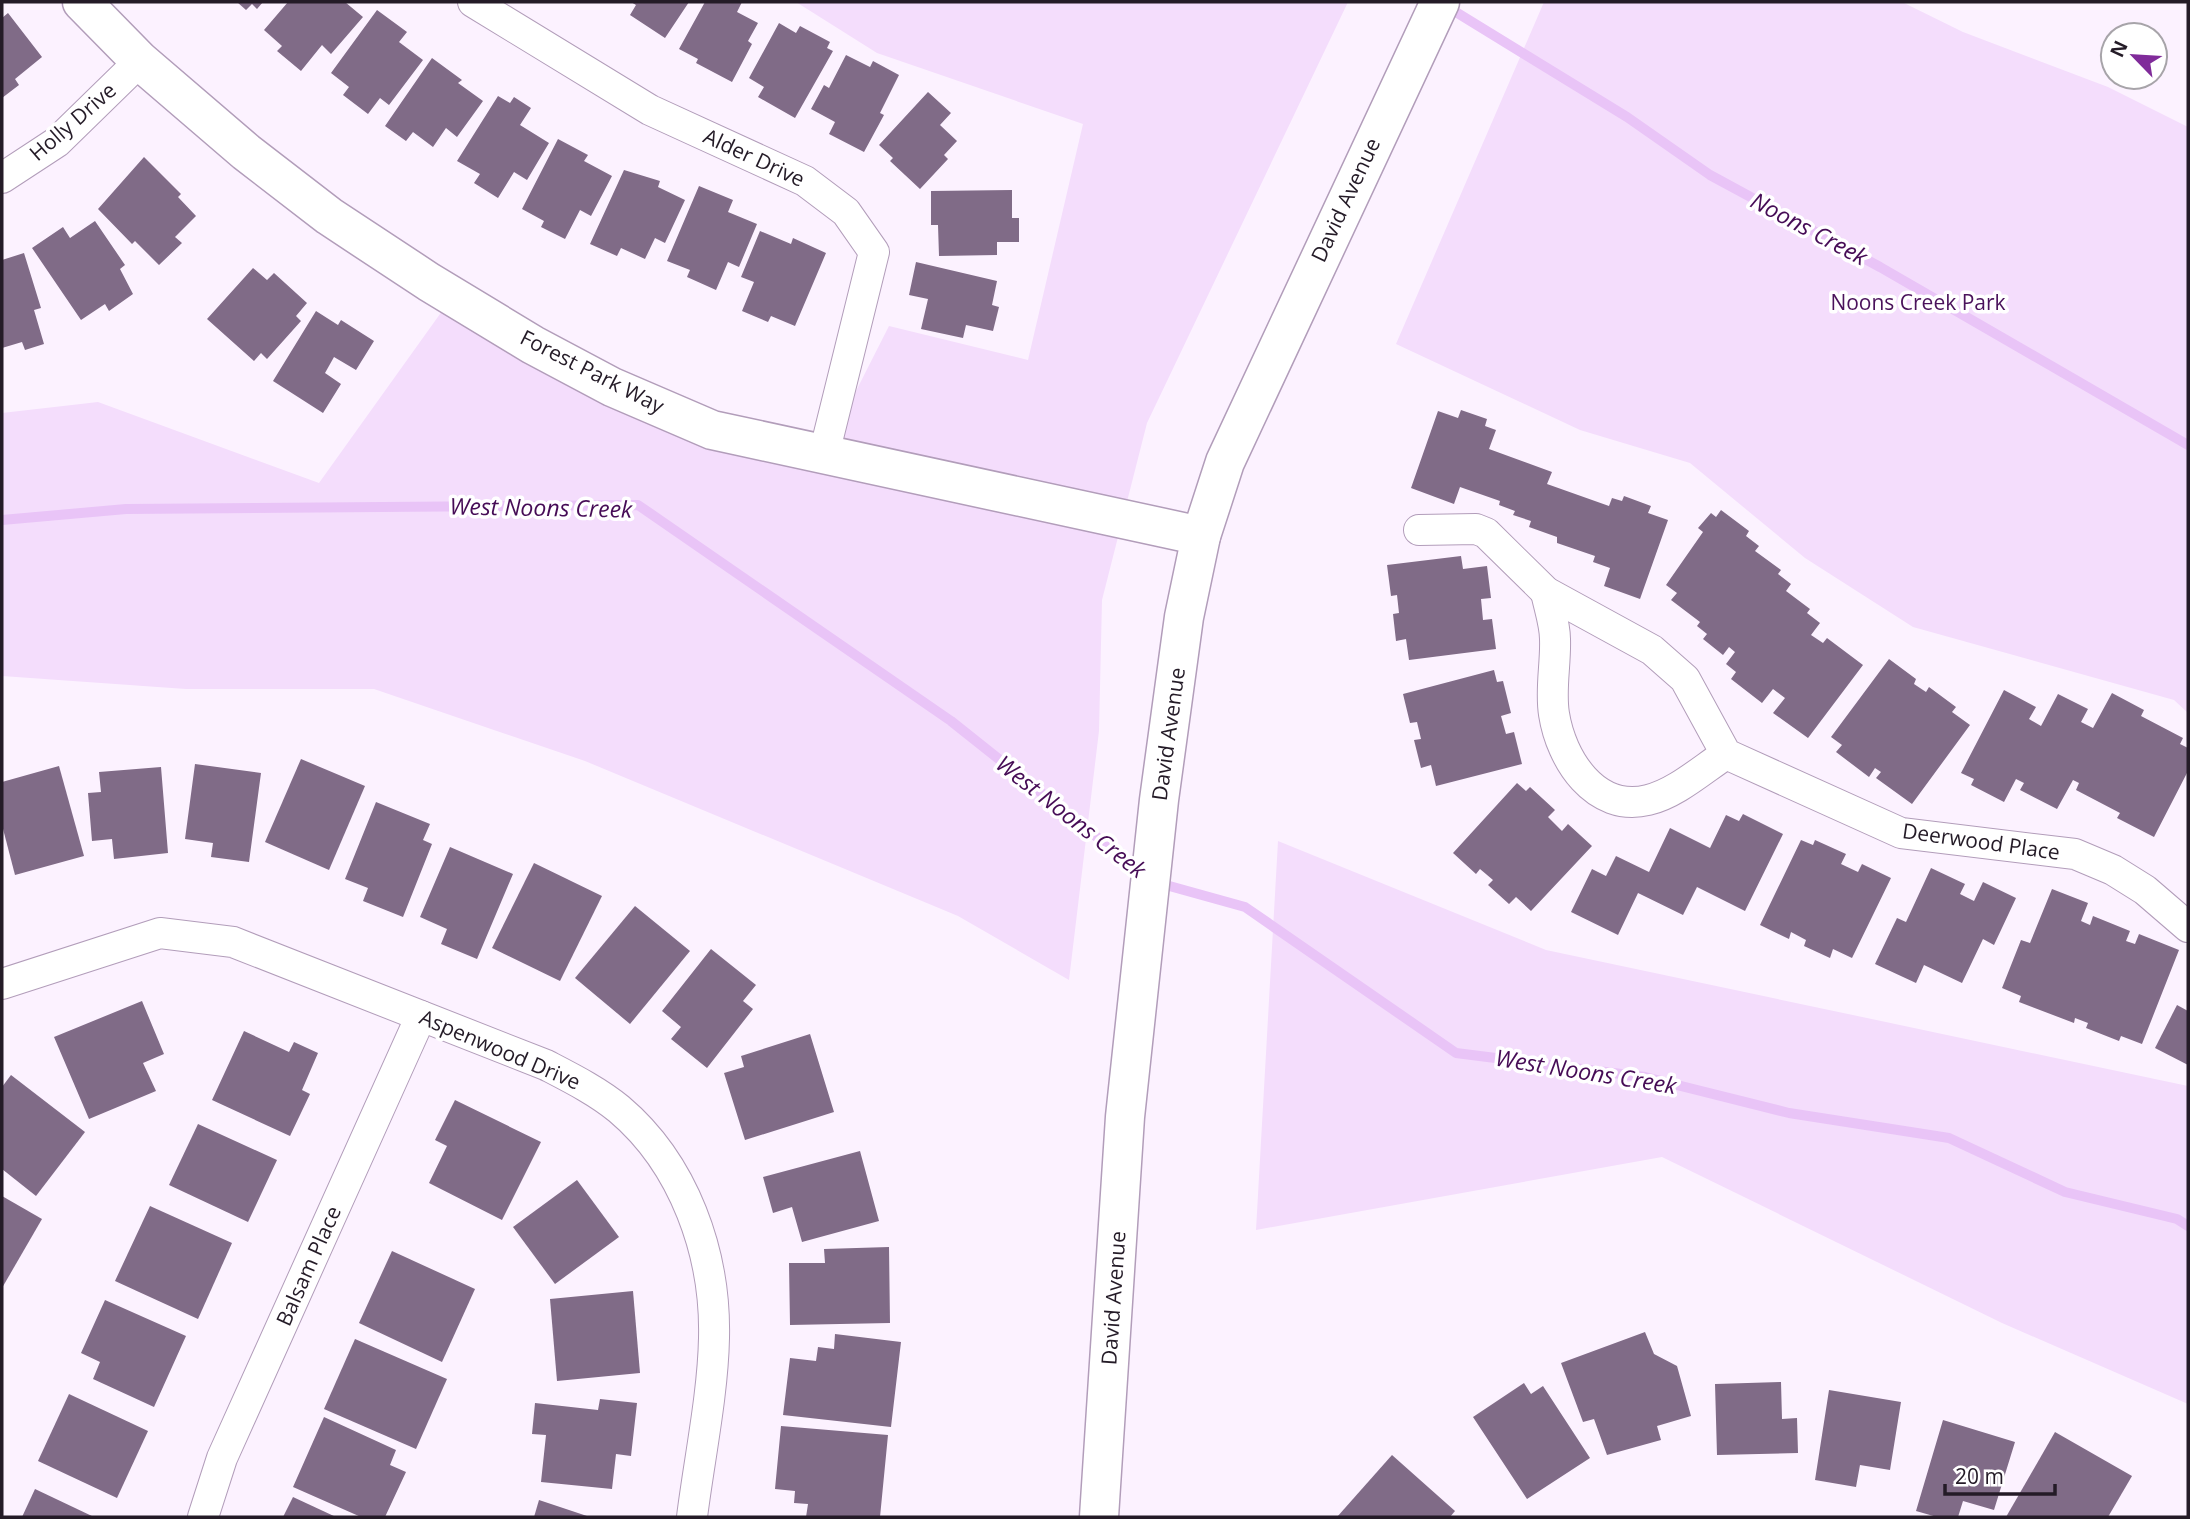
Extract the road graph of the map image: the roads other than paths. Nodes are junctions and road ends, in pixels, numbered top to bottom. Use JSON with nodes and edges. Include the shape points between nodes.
{"nodes":[{"id":1,"x":82,"y":2,"type":"edge"},
{"id":2,"x":473,"y":2,"type":"edge"},
{"id":3,"x":1440,"y":2,"type":"edge"},
{"id":4,"x":140,"y":61,"type":"junction"},
{"id":5,"x":2,"y":178,"type":"edge"},
{"id":6,"x":824,"y":454,"type":"junction"},
{"id":7,"x":1419,"y":530,"type":"dead end"},
{"id":8,"x":1201,"y":536,"type":"junction"},
{"id":9,"x":1546,"y":592,"type":"junction"},
{"id":10,"x":1726,"y":754,"type":"junction"},
{"id":11,"x":2188,"y":927,"type":"edge"},
{"id":12,"x":2,"y":984,"type":"edge"},
{"id":13,"x":421,"y":1016,"type":"junction"},
{"id":14,"x":203,"y":1517,"type":"edge"},
{"id":15,"x":692,"y":1517,"type":"edge"},
{"id":16,"x":1099,"y":1517,"type":"edge"}],
"edges":[{"from":1,"to":4,"type":"main road","name":"Forest Park Way"},
{"from":2,"to":6,"type":"street","name":"Alder Drive","via":[[650,110],[805,181],[846,212],[874,252]]},
{"from":3,"to":8,"type":"main road","name":"David Avenue","via":[[1224,461]]},
{"from":4,"to":5,"type":"street","name":"Holly Drive","via":[[57,142]]},
{"from":4,"to":6,"type":"main road","name":"Forest Park Way","via":[[329,216],[533,345],[612,387],[712,430]]},
{"from":6,"to":8,"type":"main road","name":"Forest Park Way"},
{"from":7,"to":9,"type":"street","via":[[1476,529],[1486,533]]},
{"from":8,"to":16,"type":"main road","name":"David Avenue","via":[[1184,617],[1159,800],[1125,1116]]},
{"from":9,"to":10,"type":"street","via":[[1652,650],[1685,679]]},
{"from":9,"to":10,"type":"street","via":[[1555,637],[1553,711],[1570,762],[1586,782],[1605,796],[1648,800]]},
{"from":10,"to":11,"type":"street","name":"Deerwood Place","via":[[1901,833],[2075,854],[2145,890]]},
{"from":12,"to":13,"type":"street","name":"Aspenwood Drive","via":[[160,933],[233,942]]},
{"from":13,"to":14,"type":"street","name":"Balsam Place","via":[[222,1458]]},
{"from":13,"to":15,"type":"street","name":"Aspenwood Drive","via":[[546,1065],[591,1089],[647,1137],[671,1170],[696,1222],[712,1297],[714,1338]]}]}
